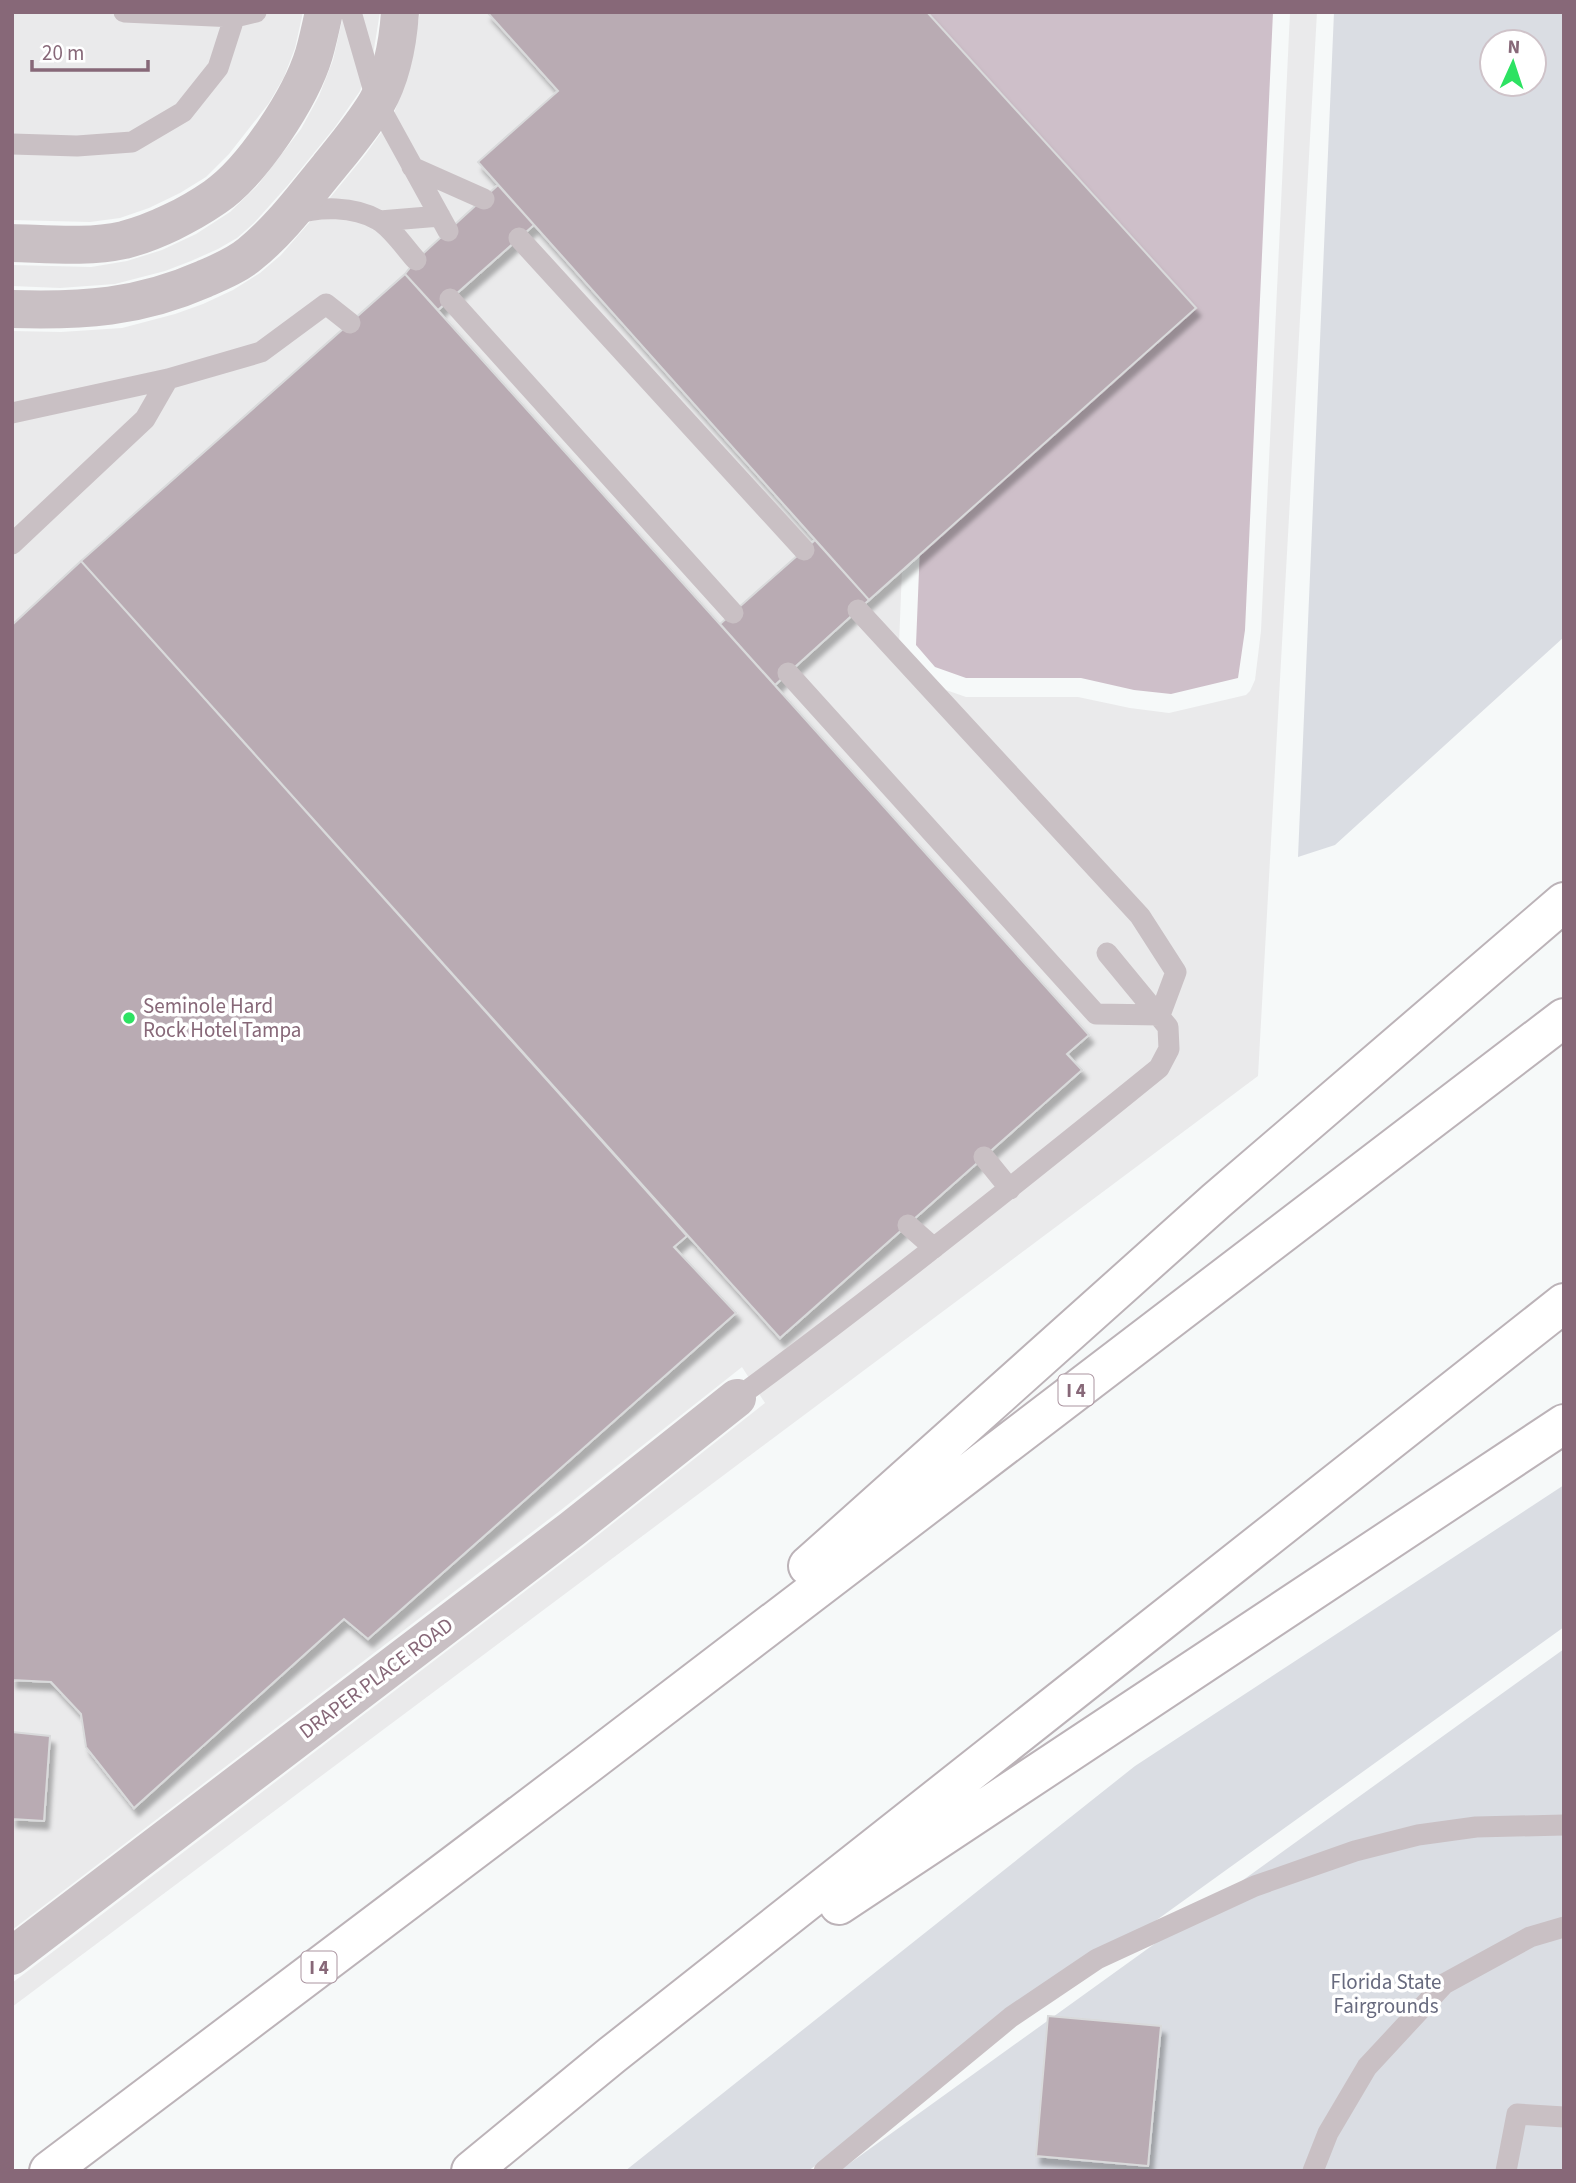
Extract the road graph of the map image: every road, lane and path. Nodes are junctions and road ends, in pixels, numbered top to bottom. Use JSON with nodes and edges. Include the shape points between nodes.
{"nodes":[{"id":1,"x":124,"y":12,"type":"edge"},
{"id":2,"x":256,"y":12,"type":"edge"},
{"id":3,"x":324,"y":12,"type":"edge"},
{"id":4,"x":351,"y":12,"type":"edge"},
{"id":5,"x":400,"y":12,"type":"edge"},
{"id":6,"x":236,"y":15,"type":"edge"},
{"id":7,"x":377,"y":102,"type":"junction"},
{"id":8,"x":12,"y":144,"type":"edge"},
{"id":9,"x":412,"y":167,"type":"junction"},
{"id":10,"x":484,"y":199,"type":"dead end"},
{"id":11,"x":287,"y":217,"type":"junction"},
{"id":12,"x":380,"y":221,"type":"junction"},
{"id":13,"x":519,"y":238,"type":"dead end"},
{"id":14,"x":12,"y":243,"type":"edge"},
{"id":15,"x":416,"y":260,"type":"dead end"},
{"id":16,"x":450,"y":299,"type":"dead end"},
{"id":17,"x":12,"y":309,"type":"edge"},
{"id":18,"x":350,"y":323,"type":"dead end"},
{"id":19,"x":167,"y":379,"type":"junction"},
{"id":20,"x":12,"y":413,"type":"edge"},
{"id":21,"x":12,"y":544,"type":"edge"},
{"id":22,"x":804,"y":550,"type":"dead end"},
{"id":23,"x":858,"y":610,"type":"dead end"},
{"id":24,"x":733,"y":614,"type":"dead end"},
{"id":25,"x":788,"y":673,"type":"dead end"},
{"id":26,"x":1564,"y":902,"type":"edge"},
{"id":27,"x":1107,"y":953,"type":"dead end"},
{"id":28,"x":1160,"y":1015,"type":"junction"},
{"id":29,"x":1564,"y":1018,"type":"edge"},
{"id":30,"x":984,"y":1157,"type":"dead end"},
{"id":31,"x":1010,"y":1189,"type":"junction"},
{"id":32,"x":908,"y":1225,"type":"dead end"},
{"id":33,"x":934,"y":1248,"type":"junction"},
{"id":34,"x":1564,"y":1303,"type":"edge"},
{"id":35,"x":737,"y":1398,"type":"joint"},
{"id":36,"x":1564,"y":1423,"type":"edge"},
{"id":37,"x":589,"y":1763,"type":"junction"},
{"id":38,"x":1564,"y":1825,"type":"edge"},
{"id":39,"x":1564,"y":1927,"type":"edge"},
{"id":40,"x":12,"y":1956,"type":"edge"},
{"id":41,"x":612,"y":2055,"type":"junction"},
{"id":42,"x":1564,"y":2117,"type":"edge"},
{"id":43,"x":50,"y":2171,"type":"edge"},
{"id":44,"x":471,"y":2171,"type":"edge"},
{"id":45,"x":824,"y":2171,"type":"edge"},
{"id":46,"x":1313,"y":2171,"type":"edge"},
{"id":47,"x":1506,"y":2171,"type":"edge"}],
"edges":[{"from":1,"to":6,"type":"lane"},
{"from":2,"to":6,"type":"lane"},
{"from":3,"to":14,"type":"street","via":[[314,55],[285,115],[251,161],[217,196],[124,239],[91,245]]},
{"from":4,"to":7,"type":"lane"},
{"from":5,"to":7,"type":"street","via":[[392,61]]},
{"from":6,"to":8,"type":"lane","via":[[218,68],[183,112],[132,142]]},
{"from":7,"to":9,"type":"lane"},
{"from":7,"to":11,"type":"street"},
{"from":9,"to":10,"type":"lane"},
{"from":9,"to":12,"type":"lane","via":[[444,224]]},
{"from":11,"to":12,"type":"lane","via":[[307,210],[353,210]]},
{"from":11,"to":17,"type":"street","via":[[248,256],[171,292],[106,307]]},
{"from":12,"to":15,"type":"lane"},
{"from":13,"to":22,"type":"lane"},
{"from":16,"to":24,"type":"lane"},
{"from":18,"to":19,"type":"lane","via":[[326,304],[261,352]]},
{"from":19,"to":20,"type":"lane"},
{"from":19,"to":21,"type":"lane","via":[[145,419]]},
{"from":23,"to":28,"type":"lane","via":[[1140,916],[1176,972]]},
{"from":25,"to":28,"type":"lane","via":[[1096,1014]]},
{"from":26,"to":37,"type":"highway","via":[[1206,1210]]},
{"from":27,"to":28,"type":"lane"},
{"from":28,"to":31,"type":"lane","via":[[1168,1027],[1169,1049],[1159,1068]]},
{"from":29,"to":37,"type":"highway","number":"I 4"},
{"from":30,"to":31,"type":"lane"},
{"from":31,"to":33,"type":"lane"},
{"from":32,"to":33,"type":"lane"},
{"from":33,"to":35,"type":"lane"},
{"from":34,"to":41,"type":"highway"},
{"from":35,"to":40,"type":"street","name":"DRAPER PLACE ROAD"},
{"from":36,"to":41,"type":"highway"},
{"from":37,"to":43,"type":"highway","number":"I 4"},
{"from":38,"to":45,"type":"lane","via":[[1476,1827],[1418,1835],[1255,1885],[1097,1959],[1011,2017]]},
{"from":39,"to":46,"type":"lane","via":[[1530,1937],[1444,1983],[1367,2067],[1328,2133]]},
{"from":41,"to":44,"type":"highway"},
{"from":42,"to":47,"type":"lane","via":[[1517,2114]]}]}
